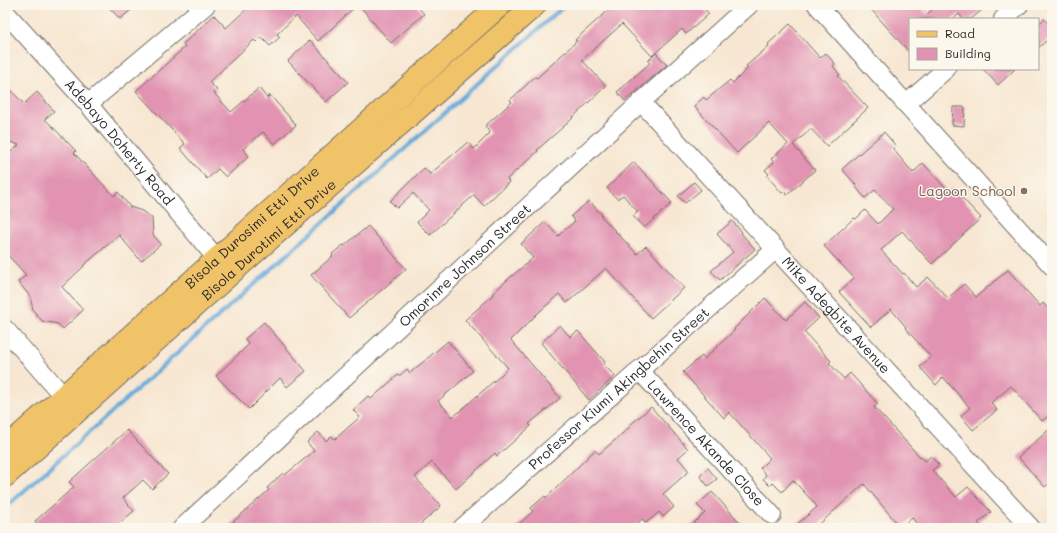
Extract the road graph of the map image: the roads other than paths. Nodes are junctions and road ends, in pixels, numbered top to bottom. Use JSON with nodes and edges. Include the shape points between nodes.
{"nodes":[{"id":1,"x":206,"y":5,"type":"edge"},
{"id":2,"x":500,"y":5,"type":"edge"},
{"id":3,"x":535,"y":5,"type":"edge"},
{"id":4,"x":749,"y":5,"type":"edge"},
{"id":5,"x":817,"y":5,"type":"edge"},
{"id":6,"x":1019,"y":5,"type":"edge"},
{"id":7,"x":5,"y":12,"type":"edge"},
{"id":8,"x":1004,"y":18,"type":"edge"},
{"id":9,"x":945,"y":70,"type":"edge"},
{"id":10,"x":641,"y":102,"type":"junction"},
{"id":11,"x":88,"y":104,"type":"junction"},
{"id":12,"x":906,"y":104,"type":"junction"},
{"id":13,"x":776,"y":249,"type":"junction"},
{"id":14,"x":224,"y":266,"type":"junction"},
{"id":15,"x":1052,"y":266,"type":"edge"},
{"id":16,"x":5,"y":329,"type":"edge"},
{"id":17,"x":639,"y":370,"type":"junction"},
{"id":18,"x":64,"y":397,"type":"junction"},
{"id":19,"x":5,"y":450,"type":"edge"},
{"id":20,"x":5,"y":476,"type":"edge"},
{"id":21,"x":772,"y":515,"type":"dead end"},
{"id":22,"x":182,"y":528,"type":"edge"},
{"id":23,"x":462,"y":528,"type":"edge"},
{"id":24,"x":1030,"y":528,"type":"edge"}],
"edges":[{"from":1,"to":11,"type":"street"},
{"from":2,"to":14,"type":"main road","name":"Bisola Durosimi Etti Drive"},
{"from":3,"to":14,"type":"main road","name":"Bisola Durotimi Etti Drive"},
{"from":4,"to":10,"type":"street","name":"Omorinre Johnson Street"},
{"from":5,"to":12,"type":"street"},
{"from":6,"to":8,"type":"street"},
{"from":7,"to":11,"type":"street","name":"Adebayo Doherty Road"},
{"from":9,"to":12,"type":"street"},
{"from":10,"to":13,"type":"street","name":"Mike Adegbite Avenue"},
{"from":10,"to":22,"type":"street","name":"Omorinre Johnson Street"},
{"from":11,"to":14,"type":"street","name":"Adebayo Doherty Road"},
{"from":12,"to":15,"type":"street"},
{"from":13,"to":17,"type":"street","name":"Professor Kiumi Akingbehin Street"},
{"from":13,"to":24,"type":"street","name":"Mike Adegbite Avenue"},
{"from":14,"to":18,"type":"main road","name":"Bisola Durosimi Etti Drive"},
{"from":14,"to":20,"type":"main road","name":"Bisola Durotimi Etti Drive"},
{"from":16,"to":18,"type":"street"},
{"from":17,"to":21,"type":"street","name":"Lawrence Akande Close"},
{"from":17,"to":23,"type":"street","name":"Professor Kiumi Akingbehin Street"},
{"from":18,"to":19,"type":"main road","name":"Bisola Durosimi Etti Drive"}]}
